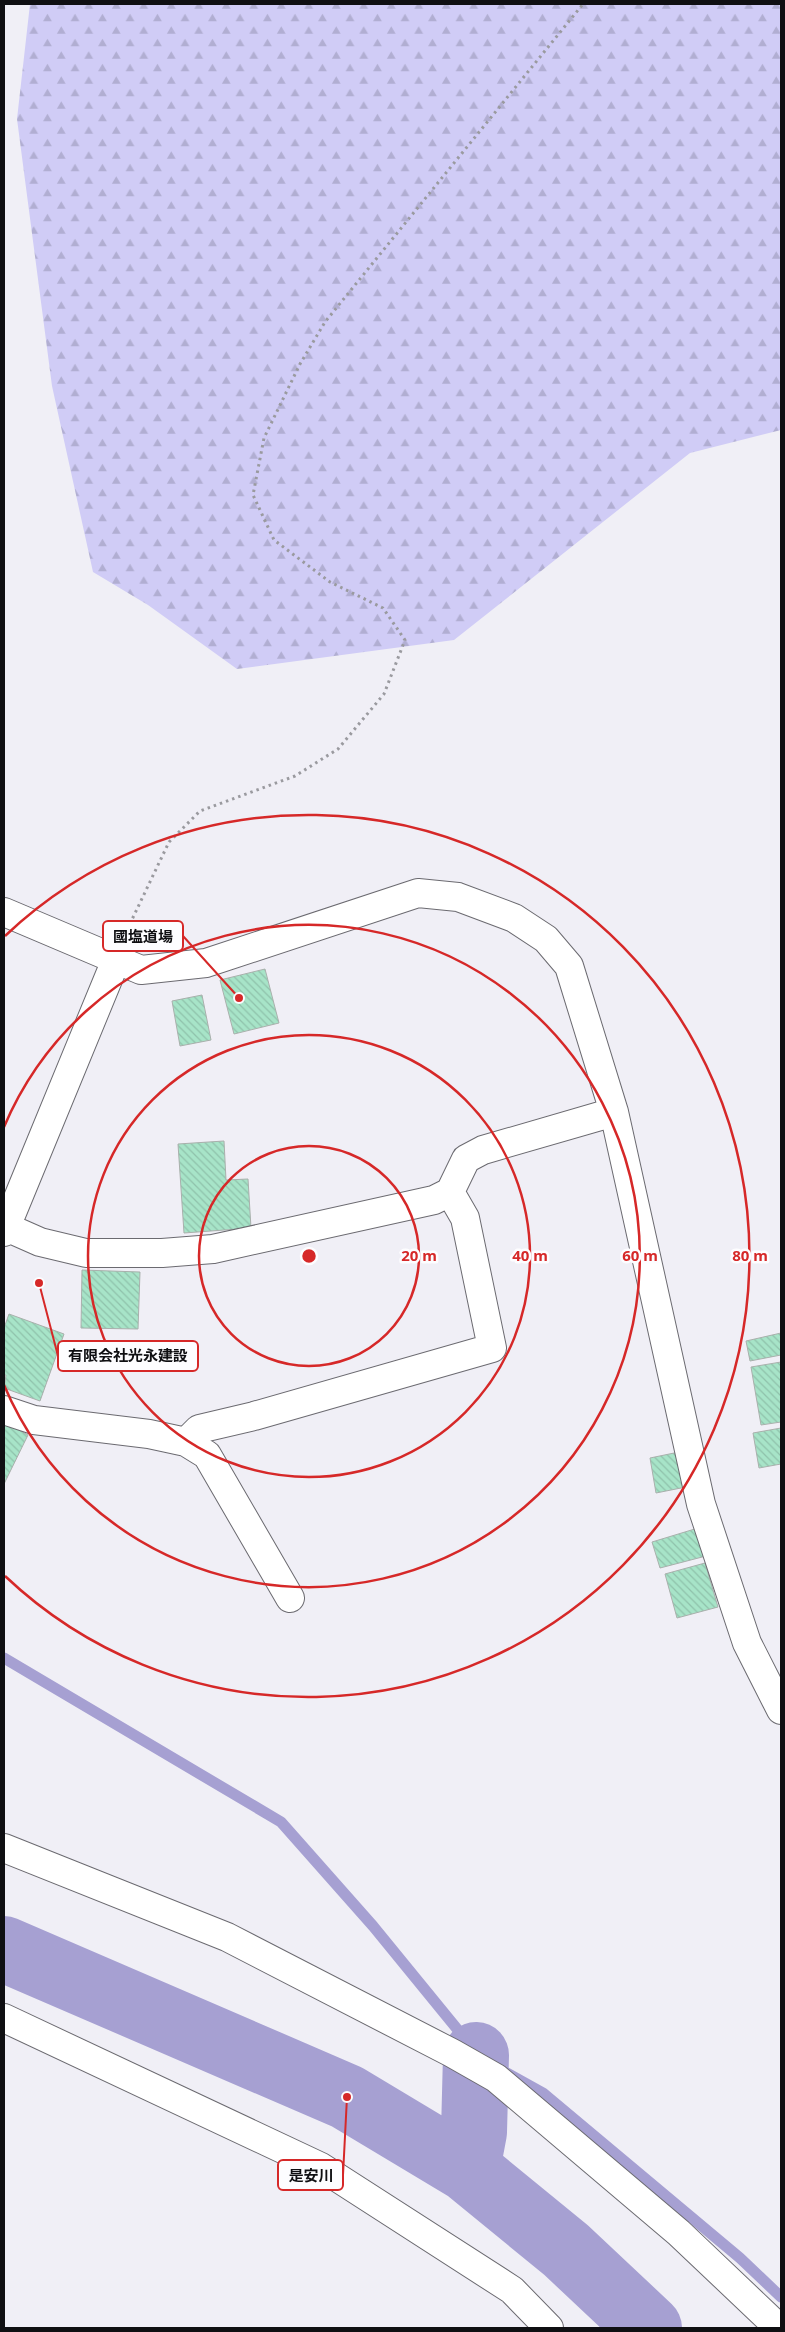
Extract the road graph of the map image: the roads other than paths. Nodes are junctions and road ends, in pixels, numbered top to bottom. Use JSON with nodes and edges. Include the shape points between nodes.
{"nodes":[{"id":1,"x":4,"y":912,"type":"edge"},
{"id":2,"x":116,"y":960,"type":"junction"},
{"id":3,"x":614,"y":1112,"type":"junction"},
{"id":4,"x":450,"y":1192,"type":"junction"},
{"id":5,"x":5,"y":1230,"type":"edge"},
{"id":6,"x":4,"y":1410,"type":"edge"},
{"id":7,"x":186,"y":1442,"type":"junction"},
{"id":8,"x":290,"y":1598,"type":"dead end"},
{"id":9,"x":781,"y":1710,"type":"edge"},
{"id":10,"x":4,"y":1848,"type":"edge"},
{"id":11,"x":4,"y":2018,"type":"edge"},
{"id":12,"x":549,"y":2328,"type":"edge"},
{"id":13,"x":779,"y":2328,"type":"edge"}],
"edges":[{"from":1,"to":2,"type":"street"},
{"from":2,"to":3,"type":"street","via":[[141,970],[206,963],[418,893],[458,897],[514,918],[546,938],[570,966]]},
{"from":2,"to":5,"type":"street"},
{"from":3,"to":4,"type":"street","via":[[483,1150],[466,1159]]},
{"from":3,"to":9,"type":"street","via":[[701,1504],[747,1643]]},
{"from":4,"to":5,"type":"street","via":[[434,1200],[214,1249],[86,1253]]},
{"from":4,"to":7,"type":"street","via":[[465,1218],[492,1348],[199,1429]]},
{"from":6,"to":7,"type":"street","via":[[34,1420],[149,1434]]},
{"from":7,"to":8,"type":"street","via":[[207,1455]]},
{"from":10,"to":13,"type":"street","via":[[226,1937],[496,2078],[679,2233]]},
{"from":11,"to":12,"type":"street","via":[[321,2167],[512,2290]]}]}
